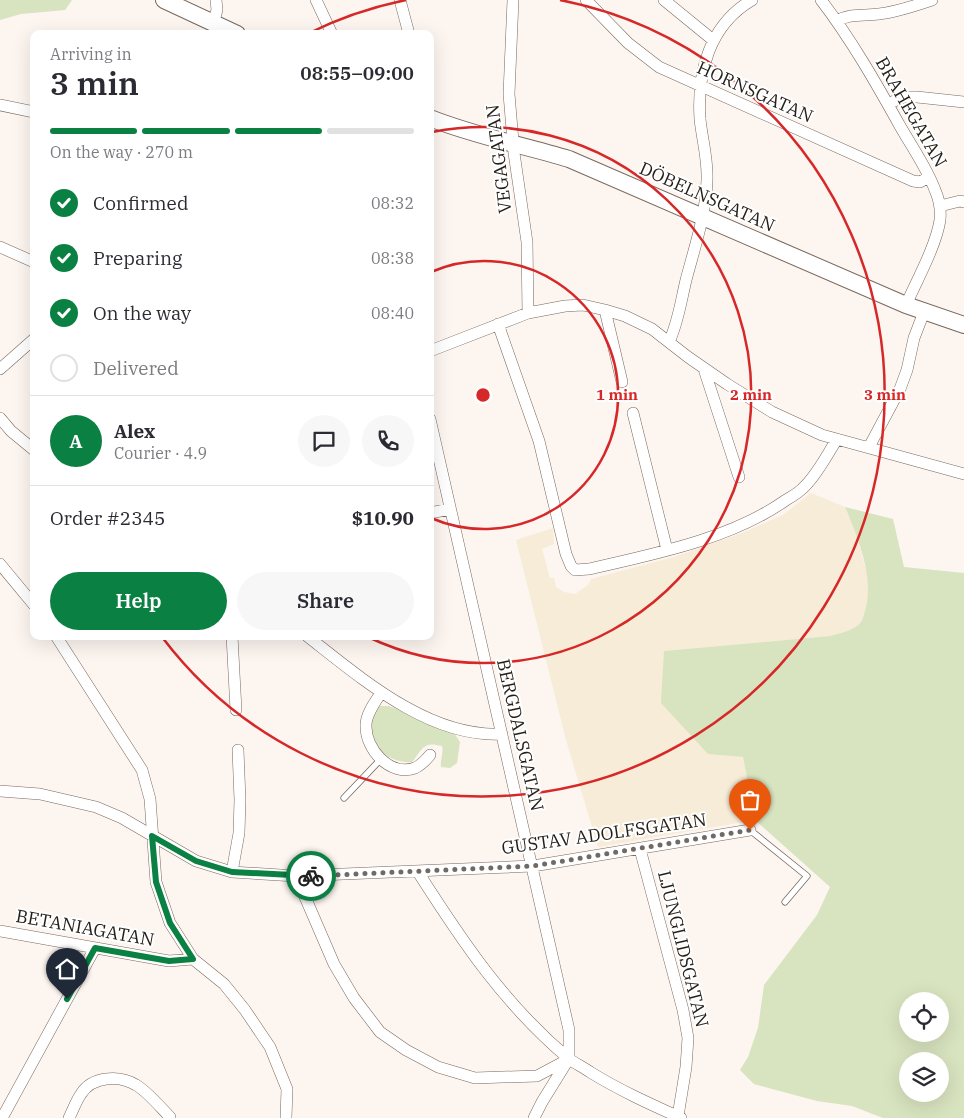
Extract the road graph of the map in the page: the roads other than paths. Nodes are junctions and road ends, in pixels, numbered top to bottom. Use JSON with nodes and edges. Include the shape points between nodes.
{"nodes":[{"id":1,"x":164,"y":0,"type":"edge"},
{"id":2,"x":216,"y":0,"type":"edge"},
{"id":3,"x":316,"y":0,"type":"edge"},
{"id":4,"x":400,"y":0,"type":"edge"},
{"id":5,"x":513,"y":0,"type":"edge"},
{"id":6,"x":586,"y":0,"type":"edge"},
{"id":7,"x":664,"y":0,"type":"edge"},
{"id":8,"x":752,"y":0,"type":"edge"},
{"id":9,"x":821,"y":0,"type":"edge"},
{"id":10,"x":932,"y":0,"type":"edge"},
{"id":11,"x":837,"y":21,"type":"junction"},
{"id":12,"x":213,"y":24,"type":"junction"},
{"id":13,"x":228,"y":30,"type":"edge"},
{"id":14,"x":330,"y":30,"type":"edge"},
{"id":15,"x":408,"y":30,"type":"edge"},
{"id":16,"x":713,"y":40,"type":"junction"},
{"id":17,"x":700,"y":86,"type":"junction"},
{"id":18,"x":964,"y":102,"type":"edge"},
{"id":19,"x":888,"y":104,"type":"junction"},
{"id":20,"x":0,"y":105,"type":"edge"},
{"id":21,"x":30,"y":111,"type":"edge"},
{"id":22,"x":434,"y":117,"type":"edge"},
{"id":23,"x":513,"y":144,"type":"junction"},
{"id":24,"x":929,"y":177,"type":"junction"},
{"id":25,"x":964,"y":202,"type":"edge"},
{"id":26,"x":940,"y":206,"type":"junction"},
{"id":27,"x":702,"y":218,"type":"junction"},
{"id":28,"x":0,"y":247,"type":"edge"},
{"id":29,"x":30,"y":260,"type":"edge"},
{"id":30,"x":906,"y":305,"type":"junction"},
{"id":31,"x":605,"y":310,"type":"junction"},
{"id":32,"x":924,"y":312,"type":"junction"},
{"id":33,"x":528,"y":314,"type":"junction"},
{"id":34,"x":498,"y":324,"type":"junction"},
{"id":35,"x":964,"y":326,"type":"edge"},
{"id":36,"x":669,"y":342,"type":"junction"},
{"id":37,"x":30,"y":343,"type":"edge"},
{"id":38,"x":434,"y":349,"type":"edge"},
{"id":39,"x":0,"y":369,"type":"edge"},
{"id":40,"x":704,"y":369,"type":"junction"},
{"id":41,"x":622,"y":382,"type":"dead end"},
{"id":42,"x":633,"y":413,"type":"dead end"},
{"id":43,"x":0,"y":418,"type":"edge"},
{"id":44,"x":434,"y":437,"type":"edge"},
{"id":45,"x":837,"y":439,"type":"junction"},
{"id":46,"x":30,"y":447,"type":"edge"},
{"id":47,"x":869,"y":447,"type":"junction"},
{"id":48,"x":964,"y":474,"type":"edge"},
{"id":49,"x":739,"y":478,"type":"dead end"},
{"id":50,"x":450,"y":509,"type":"junction"},
{"id":51,"x":434,"y":512,"type":"edge"},
{"id":52,"x":667,"y":550,"type":"junction"},
{"id":53,"x":0,"y":564,"type":"edge"},
{"id":54,"x":30,"y":600,"type":"edge"},
{"id":55,"x":59,"y":640,"type":"edge"},
{"id":56,"x":232,"y":640,"type":"edge"},
{"id":57,"x":312,"y":640,"type":"edge"},
{"id":58,"x":381,"y":693,"type":"junction"},
{"id":59,"x":236,"y":710,"type":"dead end"},
{"id":60,"x":502,"y":734,"type":"junction"},
{"id":61,"x":238,"y":750,"type":"dead end"},
{"id":62,"x":430,"y":755,"type":"dead end"},
{"id":63,"x":380,"y":760,"type":"junction"},
{"id":64,"x":0,"y":791,"type":"edge"},
{"id":65,"x":344,"y":798,"type":"dead end"},
{"id":66,"x":750,"y":830,"type":"joint"},
{"id":67,"x":152,"y":836,"type":"junction"},
{"id":68,"x":640,"y":849,"type":"junction"},
{"id":69,"x":533,"y":866,"type":"junction"},
{"id":70,"x":232,"y":872,"type":"junction"},
{"id":71,"x":418,"y":872,"type":"junction"},
{"id":72,"x":296,"y":876,"type":"junction"},
{"id":73,"x":786,"y":902,"type":"dead end"},
{"id":74,"x":0,"y":931,"type":"edge"},
{"id":75,"x":95,"y":948,"type":"junction"},
{"id":76,"x":193,"y":959,"type":"junction"},
{"id":77,"x":568,"y":1058,"type":"junction"},
{"id":78,"x":170,"y":1117,"type":"edge"},
{"id":79,"x":680,"y":1117,"type":"edge"},
{"id":80,"x":2,"y":1118,"type":"edge"},
{"id":81,"x":69,"y":1118,"type":"edge"},
{"id":82,"x":286,"y":1118,"type":"edge"},
{"id":83,"x":534,"y":1118,"type":"edge"}],
"edges":[{"from":1,"to":12,"type":"street"},
{"from":2,"to":12,"type":"street"},
{"from":3,"to":14,"type":"street"},
{"from":4,"to":15,"type":"street"},
{"from":5,"to":23,"type":"street","name":"VEGAGATAN","via":[[509,94]]},
{"from":6,"to":17,"type":"street","name":"HORNSGATAN","via":[[628,43],[659,67]]},
{"from":7,"to":16,"type":"street"},
{"from":8,"to":16,"type":"street","via":[[732,14]]},
{"from":9,"to":11,"type":"street","name":"BRAHEGATAN"},
{"from":10,"to":11,"type":"street","via":[[878,14],[846,15]]},
{"from":11,"to":19,"type":"street","name":"BRAHEGATAN"},
{"from":12,"to":13,"type":"street"},
{"from":16,"to":17,"type":"street"},
{"from":17,"to":24,"type":"street","name":"HORNSGATAN","via":[[913,181],[920,182]]},
{"from":17,"to":27,"type":"street","via":[[700,118],[708,178]]},
{"from":18,"to":19,"type":"street","via":[[917,97]]},
{"from":19,"to":24,"type":"street","name":"BRAHEGATAN"},
{"from":20,"to":21,"type":"street"},
{"from":22,"to":23,"type":"street","name":"DÖBELNSGATAN","via":[[478,135]]},
{"from":23,"to":27,"type":"street","name":"DÖBELNSGATAN","via":[[568,159]]},
{"from":23,"to":33,"type":"street","name":"VEGAGATAN","via":[[527,242]]},
{"from":24,"to":26,"type":"street","name":"BRAHEGATAN"},
{"from":25,"to":26,"type":"street"},
{"from":26,"to":30,"type":"street","name":"BRAHEGATAN","via":[[935,238]]},
{"from":27,"to":30,"type":"street","name":"DÖBELNSGATAN"},
{"from":27,"to":36,"type":"street"},
{"from":28,"to":29,"type":"street"},
{"from":30,"to":32,"type":"street","name":"DÖBELNSGATAN"},
{"from":31,"to":33,"type":"street","via":[[583,305]]},
{"from":31,"to":36,"type":"street","via":[[652,329]]},
{"from":31,"to":41,"type":"street"},
{"from":32,"to":35,"type":"street","name":"DÖBELNSGATAN"},
{"from":32,"to":47,"type":"street","via":[[900,389]]},
{"from":33,"to":34,"type":"street"},
{"from":34,"to":38,"type":"street"},
{"from":34,"to":52,"type":"street","via":[[538,441],[571,566],[575,570],[589,570]]},
{"from":36,"to":40,"type":"street"},
{"from":37,"to":39,"type":"street"},
{"from":40,"to":45,"type":"street","via":[[772,412]]},
{"from":40,"to":49,"type":"street"},
{"from":42,"to":52,"type":"street"},
{"from":43,"to":46,"type":"street"},
{"from":44,"to":50,"type":"street","name":"BERGDALSGATAN"},
{"from":45,"to":47,"type":"street"},
{"from":45,"to":52,"type":"street","via":[[804,488],[774,509],[703,540]]},
{"from":47,"to":48,"type":"street"},
{"from":50,"to":51,"type":"street"},
{"from":50,"to":60,"type":"street","name":"BERGDALSGATAN"},
{"from":53,"to":54,"type":"street"},
{"from":55,"to":67,"type":"street","via":[[142,770],[150,799]]},
{"from":56,"to":59,"type":"street"},
{"from":57,"to":58,"type":"street"},
{"from":58,"to":60,"type":"street","via":[[424,717],[465,731]]},
{"from":58,"to":63,"type":"street","via":[[366,724],[370,746]]},
{"from":60,"to":69,"type":"street","name":"BERGDALSGATAN"},
{"from":61,"to":70,"type":"street","via":[[239,833]]},
{"from":62,"to":63,"type":"street","via":[[421,765],[405,769]]},
{"from":63,"to":65,"type":"lane"},
{"from":64,"to":67,"type":"street","name":"GUSTAV ADOLFSGATAN","via":[[40,794],[96,807]]},
{"from":66,"to":68,"type":"street","name":"GUSTAV ADOLFSGATAN"},
{"from":66,"to":73,"type":"lane","via":[[807,876]]},
{"from":67,"to":70,"type":"street","name":"GUSTAV ADOLFSGATAN","via":[[196,861]]},
{"from":67,"to":76,"type":"street","via":[[156,882],[170,923]]},
{"from":68,"to":69,"type":"street","name":"GUSTAV ADOLFSGATAN"},
{"from":68,"to":79,"type":"street","name":"LJUNGLIDSGATAN","via":[[688,1038]]},
{"from":69,"to":71,"type":"street","name":"GUSTAV ADOLFSGATAN"},
{"from":69,"to":77,"type":"street","name":"BERGDALSGATAN","via":[[569,1030]]},
{"from":70,"to":72,"type":"street","name":"GUSTAV ADOLFSGATAN"},
{"from":71,"to":72,"type":"street","name":"GUSTAV ADOLFSGATAN"},
{"from":71,"to":77,"type":"street","via":[[484,970],[514,1006]]},
{"from":72,"to":77,"type":"street","via":[[334,964],[354,998],[380,1032],[406,1050],[438,1067],[475,1078],[538,1076]]},
{"from":74,"to":75,"type":"street","name":"BETANIAGATAN"},
{"from":75,"to":76,"type":"street","name":"BETANIAGATAN","via":[[169,961]]},
{"from":75,"to":80,"type":"street"},
{"from":76,"to":82,"type":"street","via":[[224,984],[270,1047],[286,1089]]},
{"from":77,"to":79,"type":"street","via":[[619,1089]]},
{"from":77,"to":83,"type":"street"},
{"from":78,"to":81,"type":"street","via":[[136,1085],[116,1078],[89,1085],[81,1092]]}]}
